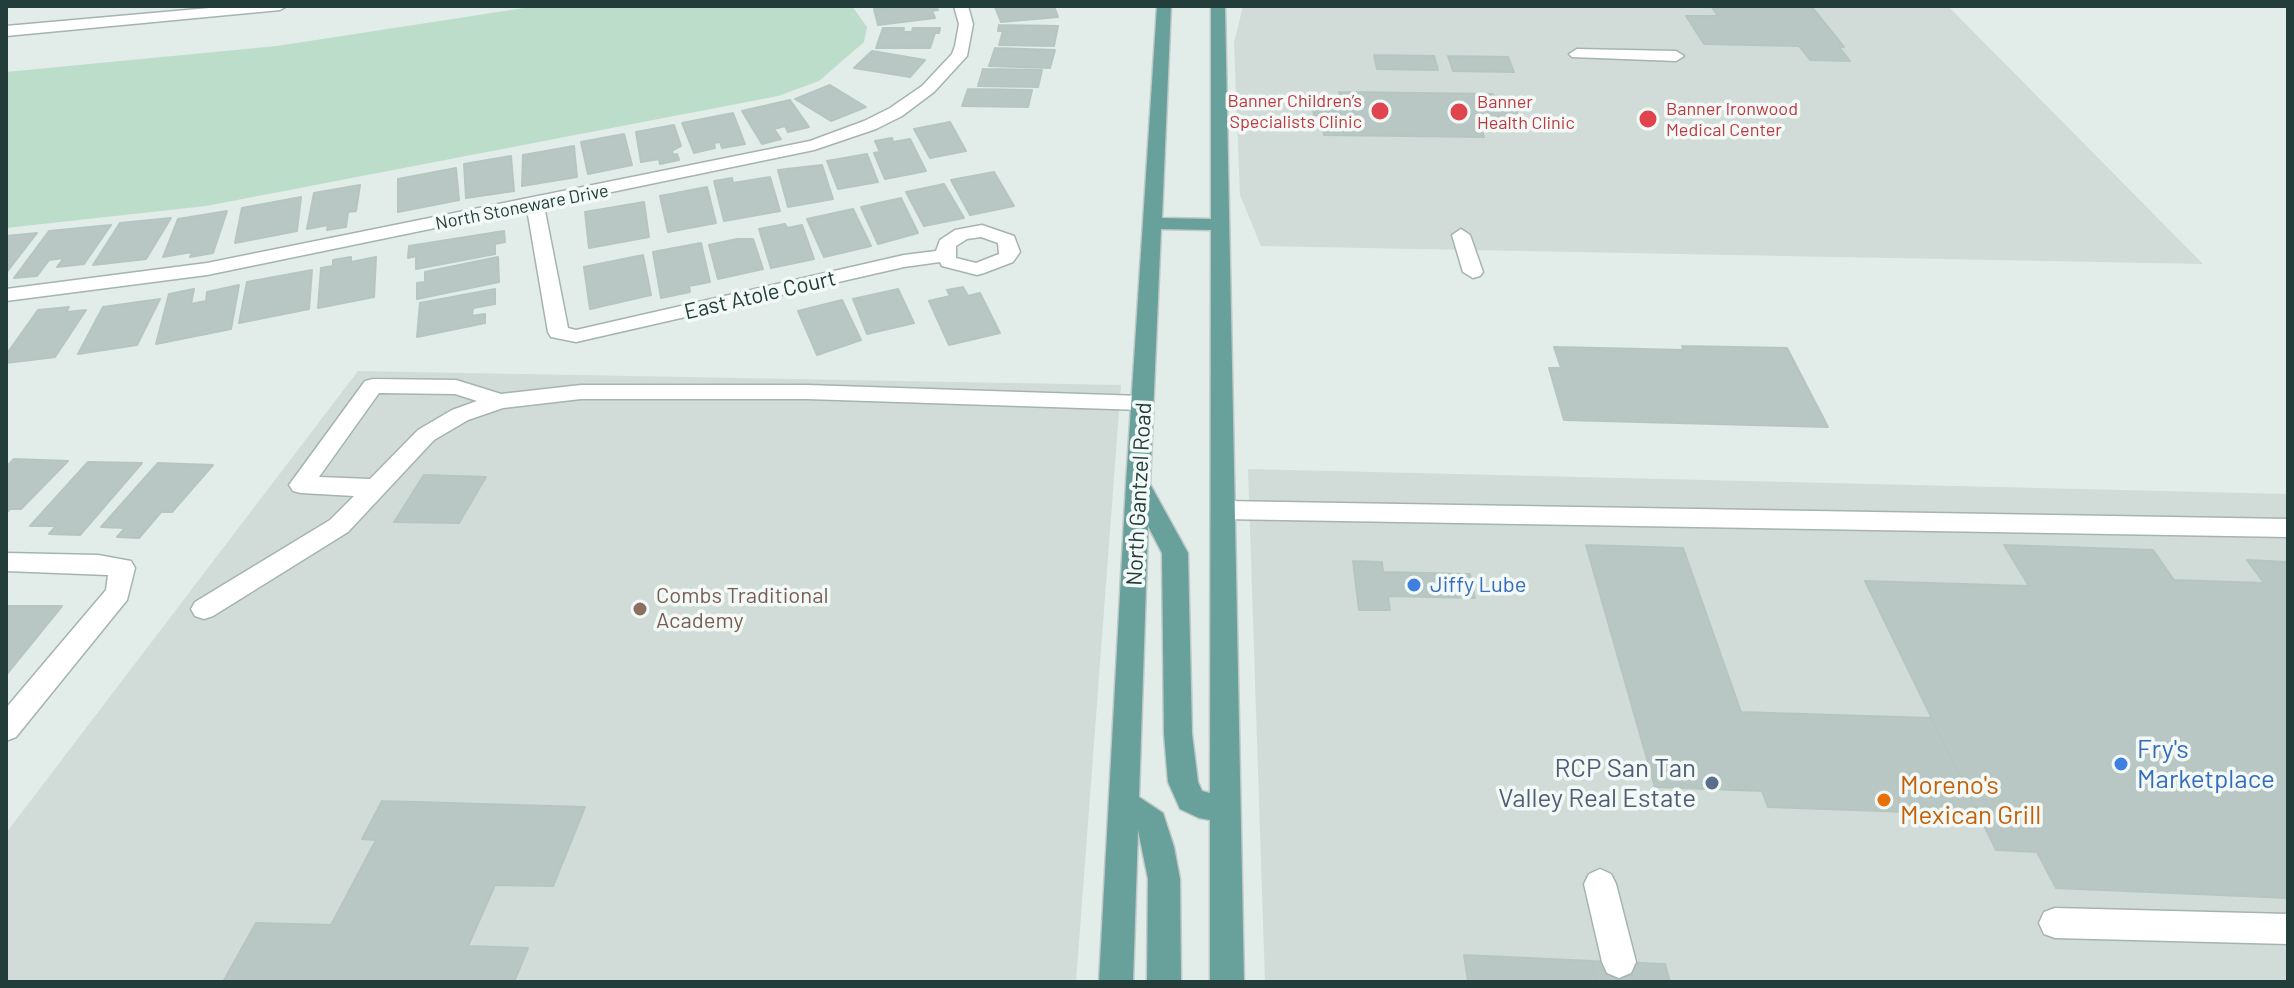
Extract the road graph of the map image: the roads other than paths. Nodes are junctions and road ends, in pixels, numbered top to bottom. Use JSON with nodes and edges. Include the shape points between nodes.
{"nodes":[{"id":1,"x":280,"y":6,"type":"edge"},
{"id":2,"x":961,"y":6,"type":"edge"},
{"id":3,"x":1164,"y":6,"type":"edge"},
{"id":4,"x":1218,"y":6,"type":"edge"},
{"id":5,"x":6,"y":31,"type":"edge"},
{"id":6,"x":1577,"y":54,"type":"dead end"},
{"id":7,"x":1676,"y":56,"type":"dead end"},
{"id":8,"x":535,"y":204,"type":"junction"},
{"id":9,"x":1152,"y":223,"type":"junction"},
{"id":10,"x":1220,"y":225,"type":"junction"},
{"id":11,"x":1461,"y":235,"type":"dead end"},
{"id":12,"x":945,"y":256,"type":"dead end"},
{"id":13,"x":1473,"y":272,"type":"dead end"},
{"id":14,"x":6,"y":295,"type":"edge"},
{"id":15,"x":500,"y":401,"type":"junction"},
{"id":16,"x":1142,"y":403,"type":"junction"},
{"id":17,"x":1138,"y":484,"type":"junction"},
{"id":18,"x":376,"y":488,"type":"junction"},
{"id":19,"x":1223,"y":510,"type":"junction"},
{"id":20,"x":2288,"y":528,"type":"edge"},
{"id":21,"x":6,"y":562,"type":"edge"},
{"id":22,"x":204,"y":609,"type":"dead end"},
{"id":23,"x":6,"y":729,"type":"edge"},
{"id":24,"x":1126,"y":805,"type":"junction"},
{"id":25,"x":1225,"y":808,"type":"junction"},
{"id":26,"x":1600,"y":884,"type":"dead end"},
{"id":27,"x":2055,"y":923,"type":"dead end"},
{"id":28,"x":2288,"y":929,"type":"edge"},
{"id":29,"x":1619,"y":962,"type":"dead end"},
{"id":30,"x":1116,"y":982,"type":"edge"},
{"id":31,"x":1164,"y":982,"type":"edge"},
{"id":32,"x":1227,"y":982,"type":"edge"}],
"edges":[{"from":1,"to":5,"type":"street"},
{"from":2,"to":8,"type":"street","name":"North Stoneware Drive","via":[[966,35],[959,56],[917,99],[870,125],[781,154]]},
{"from":3,"to":9,"type":"main road","name":"North Gantzel Road"},
{"from":4,"to":10,"type":"main road"},
{"from":6,"to":7,"type":"street"},
{"from":8,"to":12,"type":"street","name":"East Atole Court","via":[[558,332],[576,336]]},
{"from":8,"to":14,"type":"street","name":"North Stoneware Drive","via":[[207,269]]},
{"from":9,"to":10,"type":"main road"},
{"from":9,"to":16,"type":"main road","name":"North Gantzel Road"},
{"from":10,"to":19,"type":"main road"},
{"from":11,"to":13,"type":"street"},
{"from":15,"to":16,"type":"street","via":[[581,392],[791,392]]},
{"from":15,"to":18,"type":"street","via":[[426,435]]},
{"from":15,"to":18,"type":"street","via":[[456,387],[373,386],[301,485]]},
{"from":16,"to":17,"type":"main road","name":"North Gantzel Road"},
{"from":17,"to":24,"type":"main road","name":"North Gantzel Road"},
{"from":17,"to":25,"type":"main road","via":[[1175,553],[1183,782],[1199,805]]},
{"from":18,"to":22,"type":"street","via":[[339,526]]},
{"from":19,"to":20,"type":"street"},
{"from":19,"to":25,"type":"main road"},
{"from":21,"to":23,"type":"street","via":[[122,568],[118,593]]},
{"from":24,"to":30,"type":"main road","name":"North Gantzel Road"},
{"from":24,"to":31,"type":"main road","via":[[1152,823],[1159,847]]},
{"from":25,"to":32,"type":"main road"},
{"from":26,"to":29,"type":"street"},
{"from":27,"to":28,"type":"street"}]}
